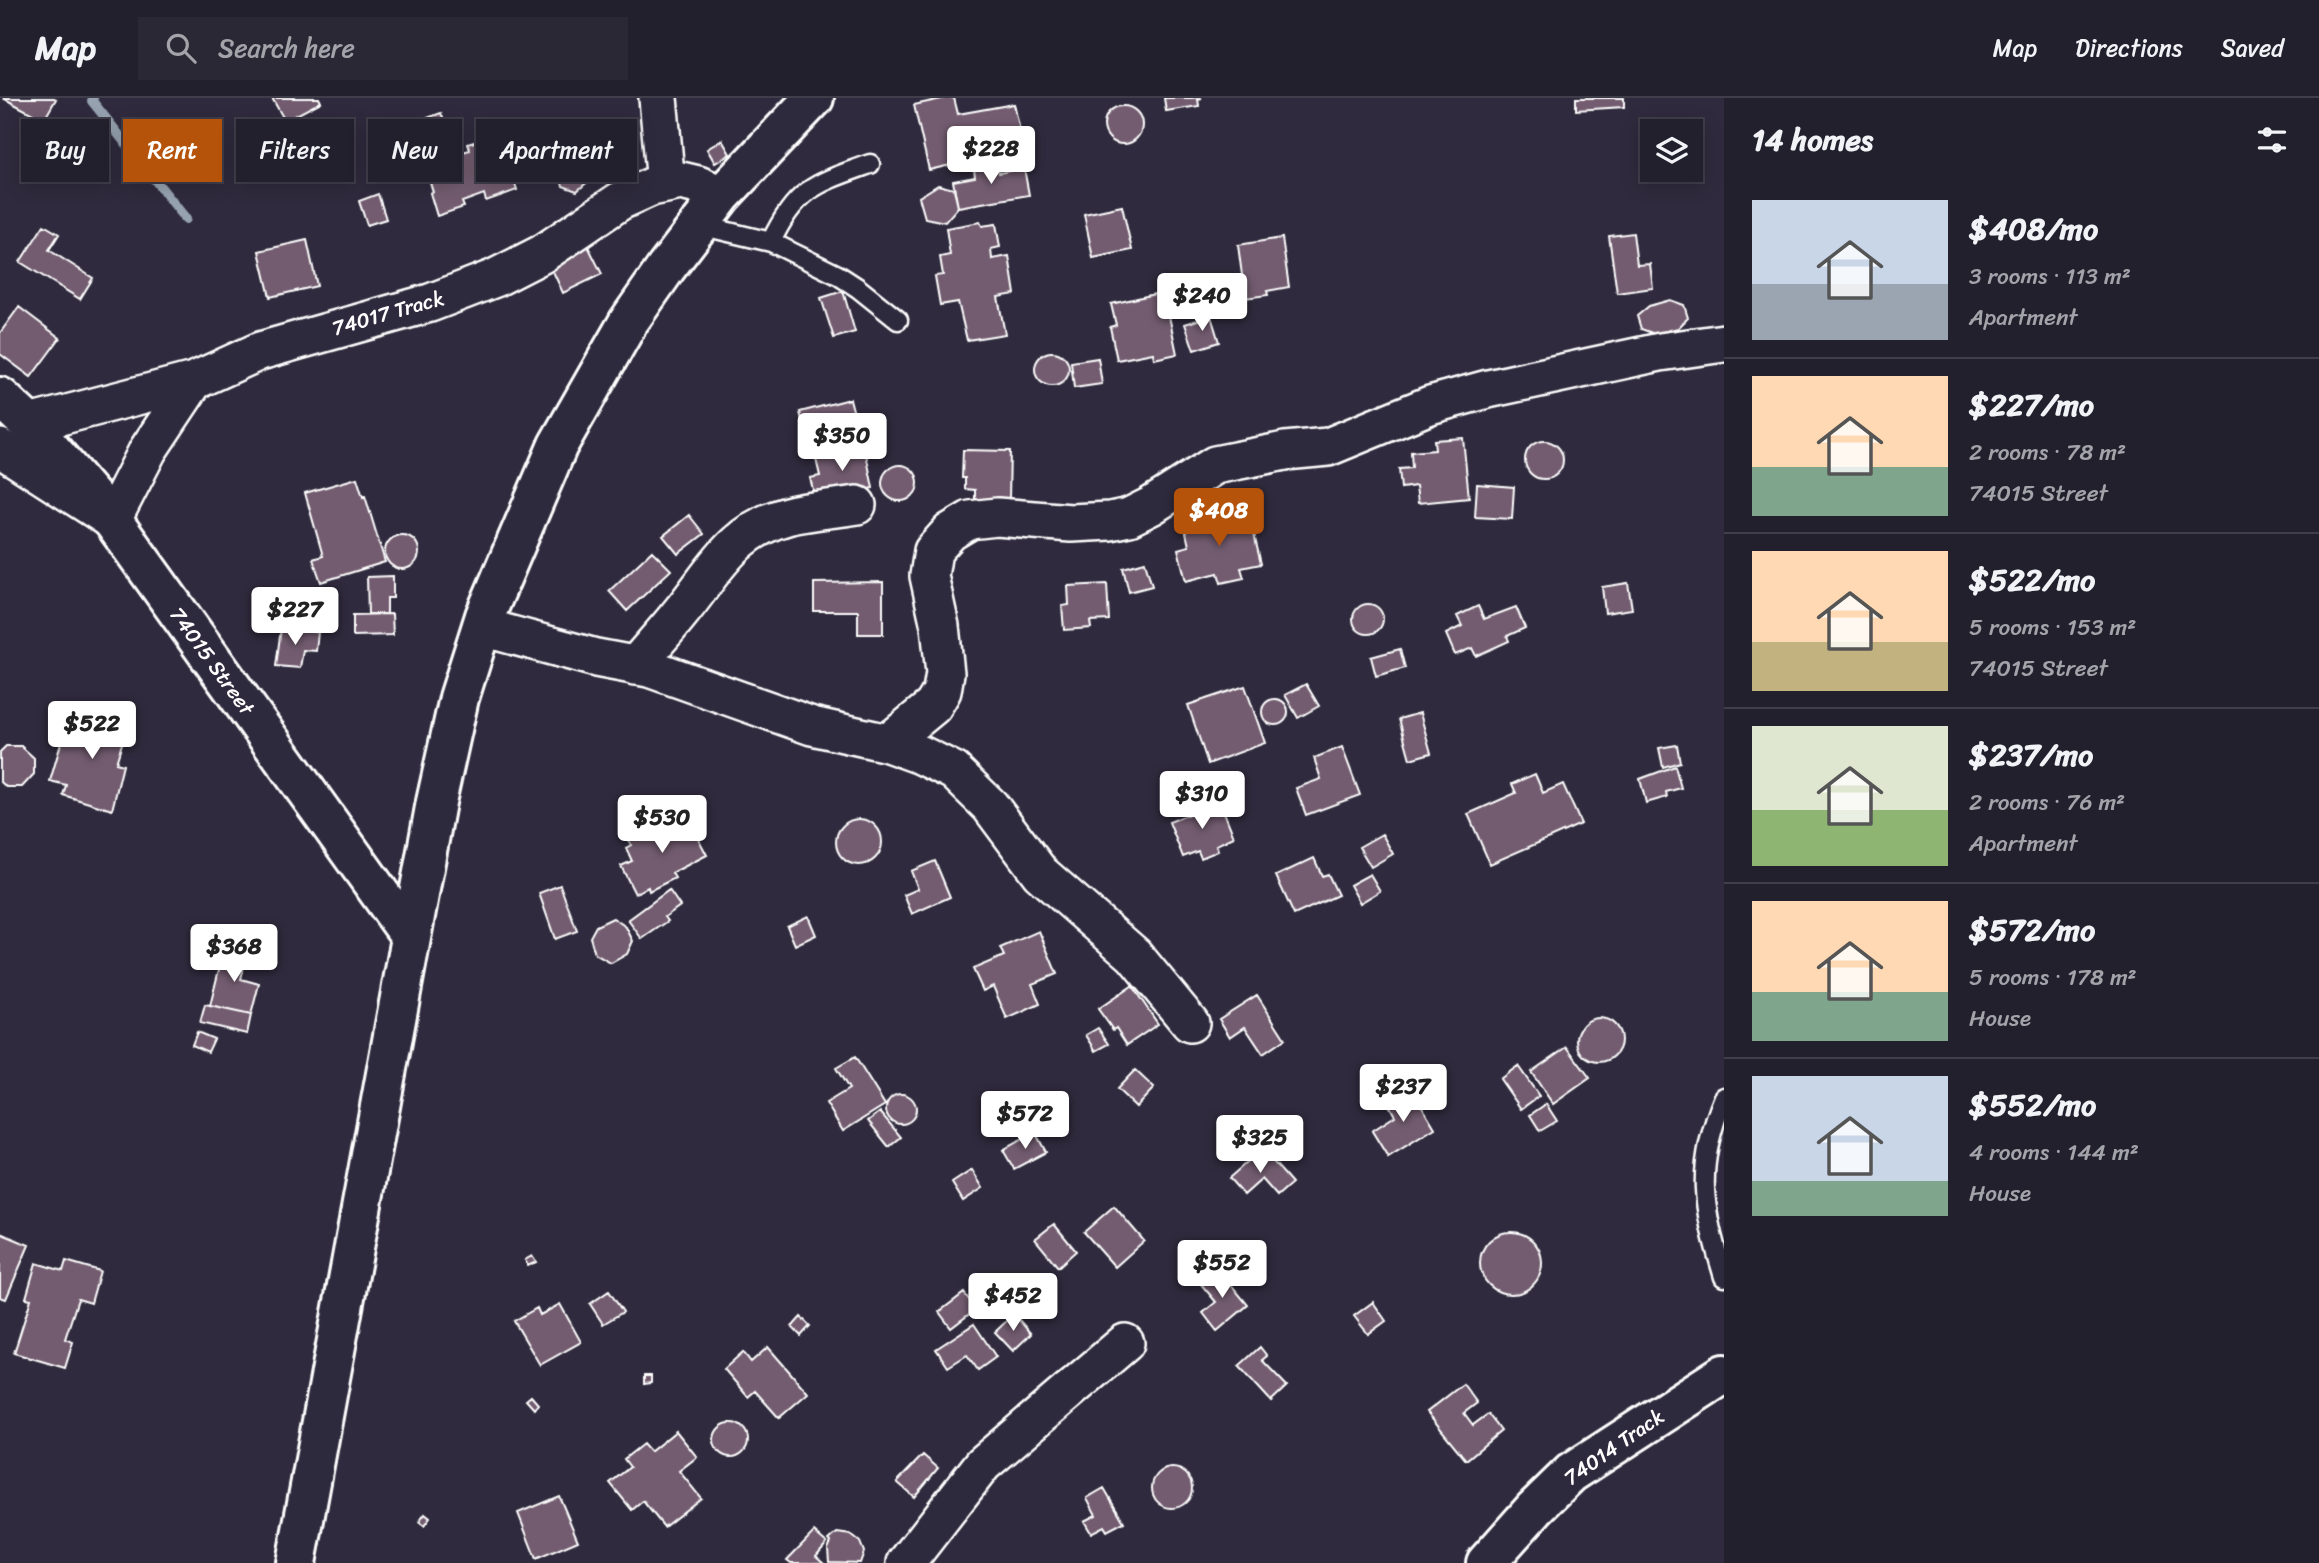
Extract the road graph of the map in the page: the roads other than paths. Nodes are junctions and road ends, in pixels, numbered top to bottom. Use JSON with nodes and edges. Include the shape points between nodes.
{"nodes":[{"id":1,"x":658,"y":98,"type":"edge"},
{"id":2,"x":814,"y":98,"type":"edge"},
{"id":3,"x":870,"y":164,"type":"dead end"},
{"id":4,"x":666,"y":184,"type":"junction"},
{"id":5,"x":722,"y":195,"type":"junction"},
{"id":6,"x":699,"y":225,"type":"junction"},
{"id":7,"x":771,"y":242,"type":"junction"},
{"id":8,"x":898,"y":320,"type":"dead end"},
{"id":9,"x":1724,"y":343,"type":"edge"},
{"id":10,"x":194,"y":381,"type":"junction"},
{"id":11,"x":0,"y":397,"type":"edge"},
{"id":12,"x":29,"y":424,"type":"junction"},
{"id":13,"x":0,"y":448,"type":"edge"},
{"id":14,"x":857,"y":505,"type":"dead end"},
{"id":15,"x":112,"y":520,"type":"junction"},
{"id":16,"x":482,"y":627,"type":"junction"},
{"id":17,"x":635,"y":666,"type":"junction"},
{"id":18,"x":888,"y":743,"type":"junction"},
{"id":19,"x":411,"y":937,"type":"junction"},
{"id":20,"x":1190,"y":1023,"type":"dead end"},
{"id":21,"x":1724,"y":1097,"type":"edge"},
{"id":22,"x":1724,"y":1277,"type":"edge"},
{"id":23,"x":1125,"y":1343,"type":"dead end"},
{"id":24,"x":1724,"y":1374,"type":"edge"},
{"id":25,"x":296,"y":1563,"type":"edge"},
{"id":26,"x":906,"y":1563,"type":"edge"},
{"id":27,"x":1486,"y":1563,"type":"edge"}],
"edges":[{"from":1,"to":4,"type":"street"},
{"from":2,"to":5,"type":"street"},
{"from":3,"to":7,"type":"lane","via":[[814,187],[795,201]]},
{"from":4,"to":5,"type":"street","name":"74017 Track","via":[[681,181]]},
{"from":4,"to":10,"type":"street","name":"74017 Track","via":[[620,201],[542,254],[495,278],[430,303],[261,351]]},
{"from":5,"to":6,"type":"street"},
{"from":6,"to":7,"type":"lane"},
{"from":6,"to":16,"type":"street","via":[[629,321],[558,446]]},
{"from":7,"to":8,"type":"lane","via":[[838,275]]},
{"from":9,"to":18,"type":"street","via":[[1488,389],[1430,405],[1328,447],[1215,465],[1129,517],[1071,523],[997,517],[970,520],[950,532],[933,551],[929,576],[940,626],[945,673],[942,691],[933,706]]},
{"from":10,"to":12,"type":"street","name":"74017 Track"},
{"from":10,"to":15,"type":"street","via":[[148,450]]},
{"from":11,"to":12,"type":"street","name":"74015 Street"},
{"from":12,"to":15,"type":"street","name":"74015 Street"},
{"from":13,"to":15,"type":"street"},
{"from":14,"to":17,"type":"street","via":[[787,516],[735,543]]},
{"from":15,"to":19,"type":"street","name":"74015 Street"},
{"from":16,"to":17,"type":"street"},
{"from":16,"to":19,"type":"street","via":[[459,698]]},
{"from":17,"to":18,"type":"street","via":[[812,726]]},
{"from":18,"to":20,"type":"street","via":[[954,771],[990,806],[1040,873],[1134,955]]},
{"from":19,"to":25,"type":"street"},
{"from":21,"to":22,"type":"lane","via":[[1704,1172],[1706,1212]]},
{"from":23,"to":26,"type":"street","via":[[983,1464]]},
{"from":24,"to":27,"type":"street","name":"74014 Track","via":[[1571,1473]]}]}
